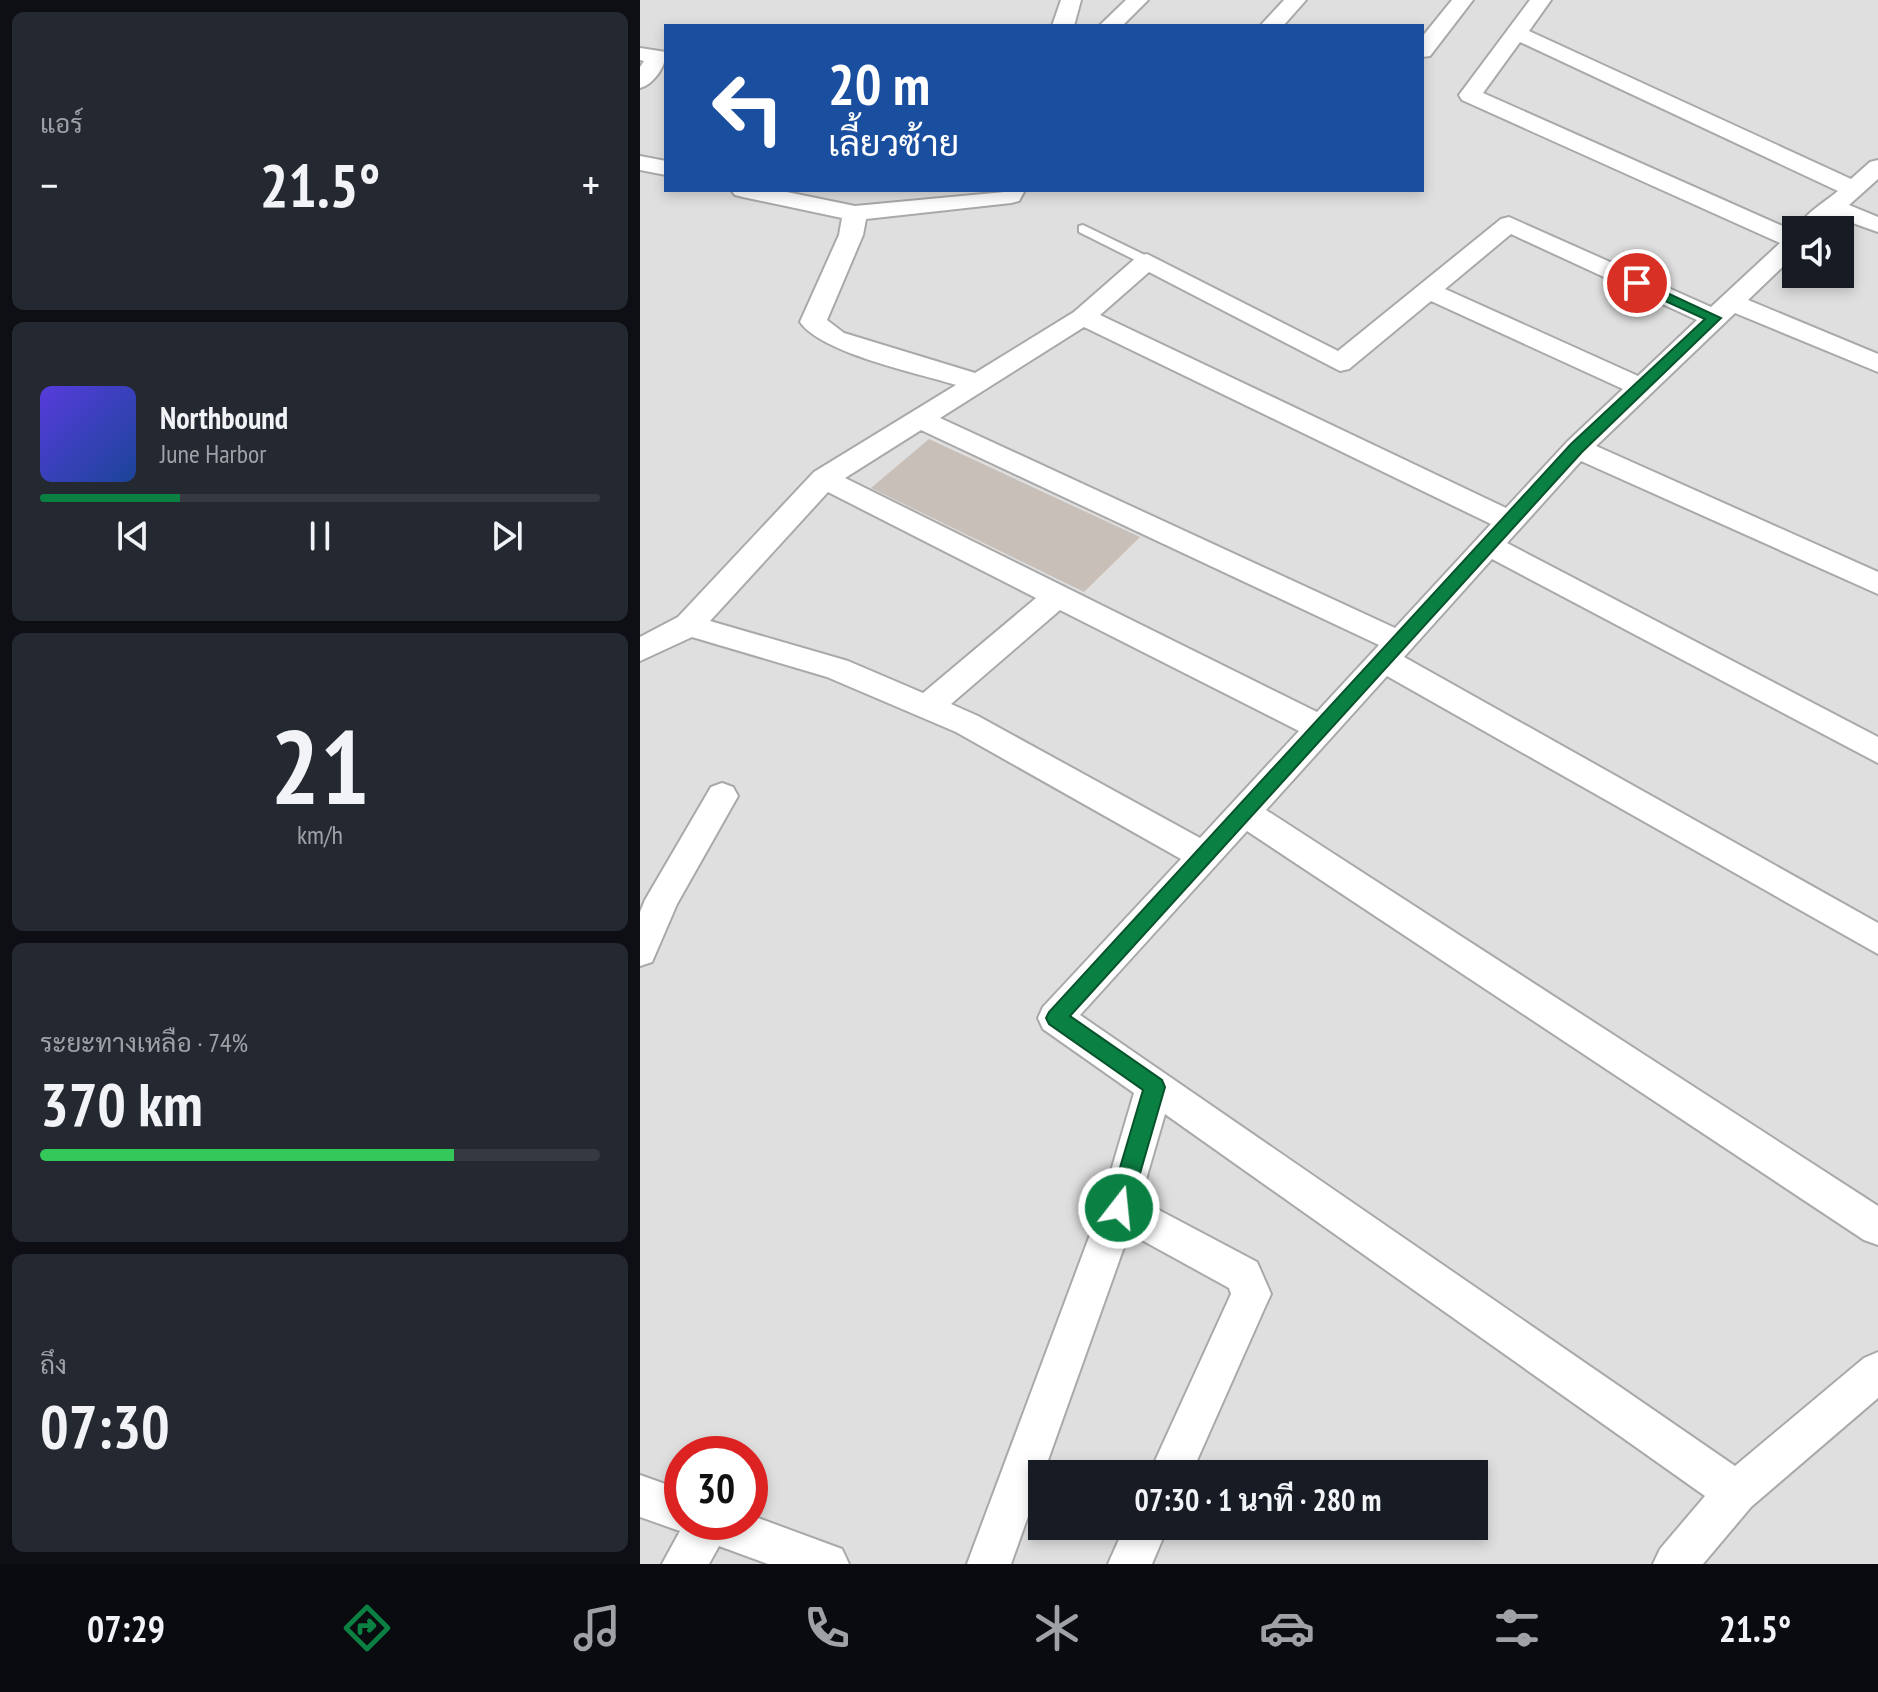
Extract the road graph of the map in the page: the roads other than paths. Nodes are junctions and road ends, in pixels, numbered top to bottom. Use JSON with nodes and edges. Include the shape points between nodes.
{"nodes":[{"id":1,"x":1071,"y":0,"type":"edge"},
{"id":2,"x":1138,"y":0,"type":"edge"},
{"id":3,"x":1296,"y":0,"type":"edge"},
{"id":4,"x":1463,"y":0,"type":"edge"},
{"id":5,"x":1541,"y":0,"type":"edge"},
{"id":6,"x":1064,"y":24,"type":"edge"},
{"id":7,"x":1112,"y":24,"type":"edge"},
{"id":8,"x":1273,"y":24,"type":"edge"},
{"id":9,"x":1517,"y":33,"type":"junction"},
{"id":10,"x":1424,"y":49,"type":"edge"},
{"id":11,"x":640,"y":54,"type":"edge"},
{"id":12,"x":640,"y":81,"type":"edge"},
{"id":13,"x":640,"y":163,"type":"edge"},
{"id":14,"x":1878,"y":167,"type":"edge"},
{"id":15,"x":664,"y":168,"type":"edge"},
{"id":16,"x":1851,"y":188,"type":"junction"},
{"id":17,"x":753,"y":192,"type":"edge"},
{"id":18,"x":1012,"y":192,"type":"edge"},
{"id":19,"x":1831,"y":206,"type":"junction"},
{"id":20,"x":855,"y":213,"type":"junction"},
{"id":21,"x":1821,"y":216,"type":"edge"},
{"id":22,"x":1878,"y":225,"type":"edge"},
{"id":23,"x":1083,"y":229,"type":"dead end"},
{"id":24,"x":1147,"y":261,"type":"junction"},
{"id":25,"x":1429,"y":291,"type":"junction"},
{"id":26,"x":1723,"y":310,"type":"junction"},
{"id":27,"x":1083,"y":317,"type":"junction"},
{"id":28,"x":1878,"y":364,"type":"edge"},
{"id":29,"x":976,"y":382,"type":"junction"},
{"id":30,"x":1641,"y":387,"type":"junction"},
{"id":31,"x":917,"y":418,"type":"junction"},
{"id":32,"x":1577,"y":448,"type":"junction"},
{"id":33,"x":824,"y":479,"type":"junction"},
{"id":34,"x":1510,"y":521,"type":"junction"},
{"id":35,"x":1488,"y":545,"type":"junction"},
{"id":36,"x":1878,"y":584,"type":"edge"},
{"id":37,"x":1057,"y":596,"type":"junction"},
{"id":38,"x":689,"y":625,"type":"junction"},
{"id":39,"x":640,"y":650,"type":"edge"},
{"id":40,"x":1391,"y":651,"type":"junction"},
{"id":41,"x":927,"y":707,"type":"junction"},
{"id":42,"x":1322,"y":729,"type":"junction"},
{"id":43,"x":1878,"y":751,"type":"edge"},
{"id":44,"x":722,"y":796,"type":"dead end"},
{"id":45,"x":1244,"y":812,"type":"junction"},
{"id":46,"x":1204,"y":856,"type":"junction"},
{"id":47,"x":1878,"y":940,"type":"edge"},
{"id":48,"x":640,"y":952,"type":"edge"},
{"id":49,"x":1154,"y":1087,"type":"junction"},
{"id":50,"x":1119,"y":1208,"type":"junction"},
{"id":51,"x":1878,"y":1227,"type":"edge"},
{"id":52,"x":1878,"y":1372,"type":"edge"},
{"id":53,"x":1176,"y":1460,"type":"edge"},
{"id":54,"x":1736,"y":1492,"type":"junction"},
{"id":55,"x":640,"y":1496,"type":"edge"},
{"id":56,"x":664,"y":1505,"type":"edge"},
{"id":57,"x":699,"y":1540,"type":"edge"},
{"id":58,"x":760,"y":1540,"type":"edge"},
{"id":59,"x":1141,"y":1540,"type":"edge"},
{"id":60,"x":684,"y":1564,"type":"edge"},
{"id":61,"x":827,"y":1564,"type":"edge"},
{"id":62,"x":989,"y":1564,"type":"edge"},
{"id":63,"x":1130,"y":1564,"type":"edge"},
{"id":64,"x":1675,"y":1564,"type":"edge"}],
"edges":[{"from":1,"to":6,"type":"street"},
{"from":2,"to":7,"type":"street"},
{"from":3,"to":8,"type":"street"},
{"from":4,"to":10,"type":"street"},
{"from":5,"to":9,"type":"street"},
{"from":9,"to":16,"type":"street"},
{"from":9,"to":26,"type":"street","via":[[1470,95],[1796,241]]},
{"from":11,"to":12,"type":"street","via":[[659,57]]},
{"from":13,"to":15,"type":"street"},
{"from":14,"to":16,"type":"street"},
{"from":16,"to":19,"type":"street"},
{"from":17,"to":20,"type":"street"},
{"from":18,"to":20,"type":"street"},
{"from":19,"to":21,"type":"street"},
{"from":19,"to":22,"type":"street"},
{"from":20,"to":29,"type":"street","via":[[851,235],[813,322],[835,339]]},
{"from":23,"to":24,"type":"lane"},
{"from":24,"to":25,"type":"street","via":[[1340,363]]},
{"from":24,"to":27,"type":"street"},
{"from":25,"to":26,"type":"street","via":[[1509,224]]},
{"from":25,"to":30,"type":"street"},
{"from":26,"to":28,"type":"street"},
{"from":26,"to":30,"type":"street"},
{"from":27,"to":29,"type":"street"},
{"from":27,"to":34,"type":"street"},
{"from":29,"to":31,"type":"street"},
{"from":30,"to":32,"type":"street"},
{"from":31,"to":33,"type":"street"},
{"from":31,"to":40,"type":"street"},
{"from":32,"to":34,"type":"street"},
{"from":32,"to":36,"type":"street"},
{"from":33,"to":37,"type":"street"},
{"from":33,"to":38,"type":"street"},
{"from":34,"to":35,"type":"street"},
{"from":35,"to":40,"type":"street"},
{"from":35,"to":43,"type":"street"},
{"from":37,"to":41,"type":"street"},
{"from":37,"to":42,"type":"street"},
{"from":38,"to":39,"type":"street"},
{"from":38,"to":41,"type":"street","via":[[837,669]]},
{"from":40,"to":42,"type":"street"},
{"from":40,"to":47,"type":"street"},
{"from":41,"to":46,"type":"street"},
{"from":42,"to":45,"type":"street"},
{"from":44,"to":48,"type":"street","via":[[662,900]]},
{"from":45,"to":46,"type":"street"},
{"from":45,"to":51,"type":"street"},
{"from":46,"to":49,"type":"street","via":[[1056,1018]]},
{"from":49,"to":50,"type":"street"},
{"from":49,"to":54,"type":"street"},
{"from":50,"to":53,"type":"street","via":[[1243,1275],[1251,1294]]},
{"from":50,"to":62,"type":"street"},
{"from":52,"to":54,"type":"street"},
{"from":54,"to":64,"type":"street"},
{"from":55,"to":56,"type":"street"},
{"from":57,"to":60,"type":"street"},
{"from":58,"to":61,"type":"street"},
{"from":59,"to":63,"type":"street"}]}
